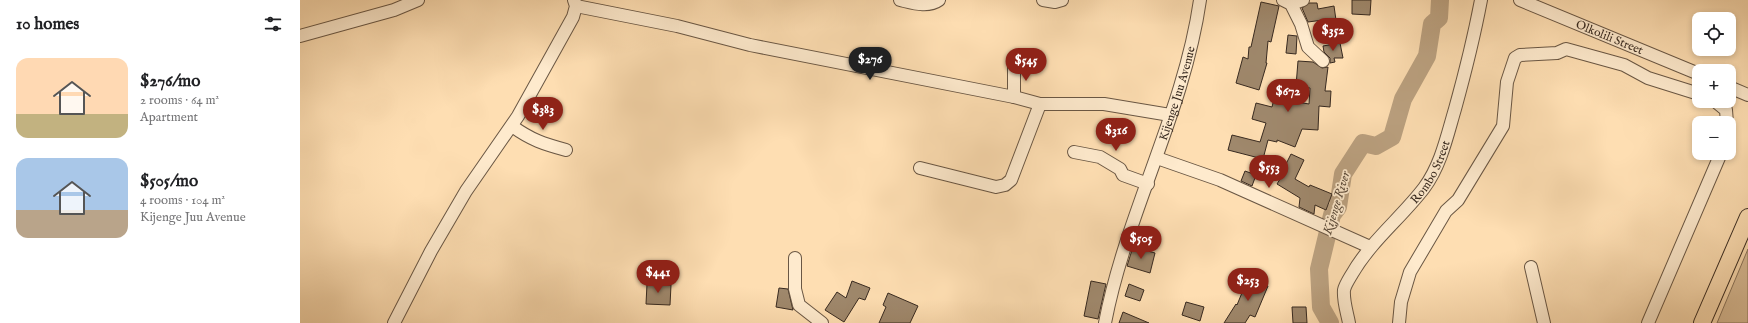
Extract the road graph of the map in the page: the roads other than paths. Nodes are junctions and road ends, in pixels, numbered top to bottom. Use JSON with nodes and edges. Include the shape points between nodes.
{"nodes":[{"id":1,"x":418,"y":0,"type":"edge"},
{"id":2,"x":900,"y":0,"type":"edge"},
{"id":3,"x":939,"y":0,"type":"edge"},
{"id":4,"x":1043,"y":0,"type":"edge"},
{"id":5,"x":1062,"y":0,"type":"edge"},
{"id":6,"x":1200,"y":0,"type":"edge"},
{"id":7,"x":1304,"y":0,"type":"edge"},
{"id":8,"x":1481,"y":0,"type":"edge"},
{"id":9,"x":1520,"y":0,"type":"edge"},
{"id":10,"x":1287,"y":2,"type":"edge"},
{"id":11,"x":575,"y":3,"type":"edge"},
{"id":12,"x":300,"y":36,"type":"edge"},
{"id":13,"x":1323,"y":61,"type":"dead end"},
{"id":14,"x":1014,"y":67,"type":"dead end"},
{"id":15,"x":1692,"y":71,"type":"edge"},
{"id":16,"x":1736,"y":90,"type":"edge"},
{"id":17,"x":1692,"y":92,"type":"edge"},
{"id":18,"x":1748,"y":95,"type":"edge"},
{"id":19,"x":1014,"y":97,"type":"junction"},
{"id":20,"x":1040,"y":104,"type":"junction"},
{"id":21,"x":1170,"y":115,"type":"junction"},
{"id":22,"x":512,"y":126,"type":"junction"},
{"id":23,"x":566,"y":150,"type":"dead end"},
{"id":24,"x":1074,"y":152,"type":"dead end"},
{"id":25,"x":1157,"y":158,"type":"junction"},
{"id":26,"x":1718,"y":160,"type":"edge"},
{"id":27,"x":920,"y":168,"type":"dead end"},
{"id":28,"x":1148,"y":184,"type":"junction"},
{"id":29,"x":1748,"y":217,"type":"edge"},
{"id":30,"x":1370,"y":247,"type":"junction"},
{"id":31,"x":795,"y":258,"type":"dead end"},
{"id":32,"x":1531,"y":267,"type":"dead end"},
{"id":33,"x":394,"y":323,"type":"edge"},
{"id":34,"x":822,"y":323,"type":"edge"},
{"id":35,"x":1105,"y":323,"type":"edge"},
{"id":36,"x":1349,"y":323,"type":"edge"},
{"id":37,"x":1399,"y":323,"type":"edge"},
{"id":38,"x":1544,"y":323,"type":"edge"},
{"id":39,"x":1648,"y":323,"type":"edge"},
{"id":40,"x":1702,"y":323,"type":"edge"}],
"edges":[{"from":1,"to":12,"type":"street","via":[[394,10]]},
{"from":2,"to":3,"type":"street","via":[[934,4]]},
{"from":4,"to":5,"type":"street"},
{"from":6,"to":21,"type":"street","name":"Kijenge Juu Avenue","via":[[1191,45]]},
{"from":7,"to":10,"type":"street"},
{"from":8,"to":30,"type":"street","name":"Rombo Street","via":[[1469,60],[1446,142],[1435,169],[1411,204]]},
{"from":9,"to":15,"type":"street","name":"Olkolili Street"},
{"from":10,"to":13,"type":"street","via":[[1302,24],[1308,47]]},
{"from":11,"to":19,"type":"street","via":[[750,45]]},
{"from":11,"to":22,"type":"street","via":[[573,16]]},
{"from":14,"to":19,"type":"street"},
{"from":16,"to":18,"type":"street"},
{"from":17,"to":37,"type":"street","via":[[1648,78],[1624,65],[1566,49],[1557,53],[1520,55],[1515,58],[1507,82],[1503,126],[1458,200],[1446,211],[1410,272],[1401,302]]},
{"from":19,"to":20,"type":"street"},
{"from":20,"to":21,"type":"street","via":[[1104,104]]},
{"from":20,"to":27,"type":"street","via":[[1011,180],[1005,185],[996,187]]},
{"from":21,"to":25,"type":"street","name":"Kijenge Juu Avenue"},
{"from":22,"to":23,"type":"street","via":[[542,144]]},
{"from":22,"to":33,"type":"street","via":[[466,191]]},
{"from":24,"to":28,"type":"street","via":[[1100,157],[1120,169],[1123,175]]},
{"from":25,"to":28,"type":"street","name":"Kijenge Juu Avenue"},
{"from":25,"to":30,"type":"street","via":[[1220,180]]},
{"from":26,"to":39,"type":"street"},
{"from":28,"to":35,"type":"street","name":"Kijenge Juu Avenue","via":[[1120,266]]},
{"from":29,"to":40,"type":"main road"},
{"from":30,"to":36,"type":"street","name":"Rombo Street","via":[[1344,288]]},
{"from":31,"to":34,"type":"street","via":[[799,305]]},
{"from":32,"to":38,"type":"street"}]}
